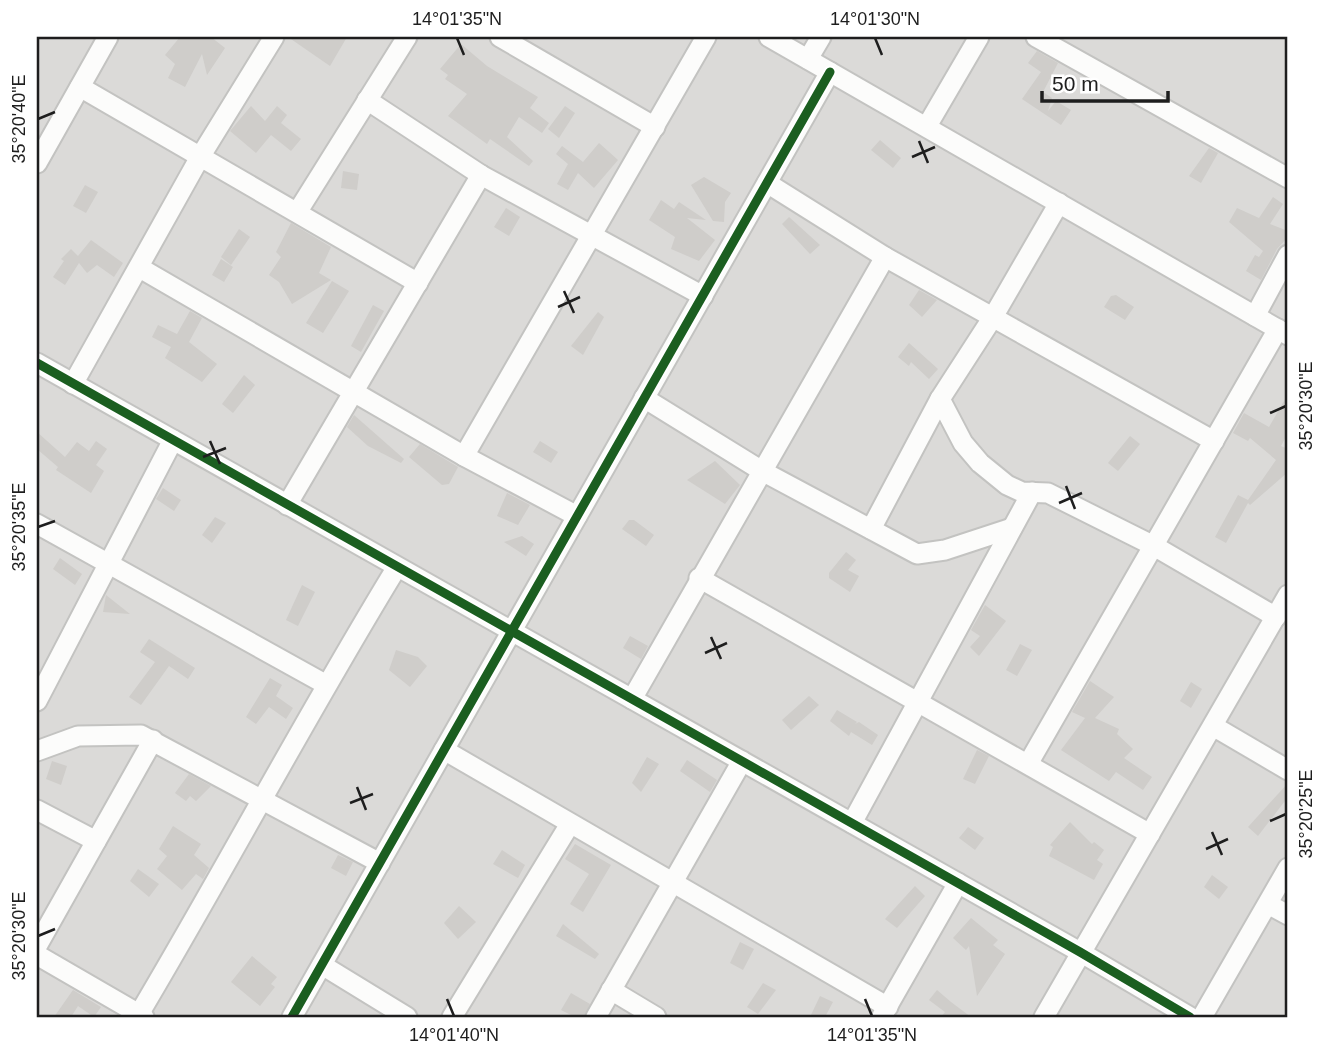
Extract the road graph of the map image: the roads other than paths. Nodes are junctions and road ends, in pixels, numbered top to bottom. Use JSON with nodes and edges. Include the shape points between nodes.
{"nodes":[{"id":1,"x":108,"y":37,"type":"edge"},
{"id":2,"x":274,"y":37,"type":"edge"},
{"id":3,"x":407,"y":37,"type":"edge"},
{"id":4,"x":500,"y":37,"type":"edge"},
{"id":5,"x":706,"y":37,"type":"edge"},
{"id":6,"x":769,"y":37,"type":"edge"},
{"id":7,"x":821,"y":37,"type":"edge"},
{"id":8,"x":979,"y":37,"type":"edge"},
{"id":9,"x":1037,"y":37,"type":"edge"},
{"id":10,"x":808,"y":59,"type":"junction"},
{"id":11,"x":830,"y":72,"type":"junction"},
{"id":12,"x":80,"y":87,"type":"junction"},
{"id":13,"x":367,"y":100,"type":"junction"},
{"id":14,"x":928,"y":126,"type":"junction"},
{"id":15,"x":655,"y":127,"type":"junction"},
{"id":16,"x":200,"y":157,"type":"junction"},
{"id":17,"x":37,"y":163,"type":"edge"},
{"id":18,"x":481,"y":175,"type":"junction"},
{"id":19,"x":1288,"y":178,"type":"edge"},
{"id":20,"x":767,"y":183,"type":"junction"},
{"id":21,"x":1059,"y":203,"type":"junction"},
{"id":22,"x":298,"y":211,"type":"junction"},
{"id":23,"x":593,"y":234,"type":"junction"},
{"id":24,"x":1288,"y":255,"type":"edge"},
{"id":25,"x":884,"y":257,"type":"junction"},
{"id":26,"x":140,"y":268,"type":"junction"},
{"id":27,"x":418,"y":283,"type":"junction"},
{"id":28,"x":703,"y":296,"type":"junction"},
{"id":29,"x":1255,"y":316,"type":"junction"},
{"id":30,"x":993,"y":317,"type":"junction"},
{"id":31,"x":1283,"y":332,"type":"edge"},
{"id":32,"x":37,"y":363,"type":"edge"},
{"id":33,"x":73,"y":384,"type":"junction"},
{"id":34,"x":352,"y":392,"type":"junction"},
{"id":35,"x":644,"y":398,"type":"junction"},
{"id":36,"x":940,"y":399,"type":"junction"},
{"id":37,"x":173,"y":440,"type":"junction"},
{"id":38,"x":1214,"y":441,"type":"junction"},
{"id":39,"x":464,"y":456,"type":"junction"},
{"id":40,"x":762,"y":471,"type":"junction"},
{"id":41,"x":1032,"y":492,"type":"junction"},
{"id":42,"x":287,"y":505,"type":"junction"},
{"id":43,"x":577,"y":516,"type":"junction"},
{"id":44,"x":37,"y":524,"type":"edge"},
{"id":45,"x":1012,"y":528,"type":"junction"},
{"id":46,"x":871,"y":529,"type":"junction"},
{"id":47,"x":1154,"y":545,"type":"junction"},
{"id":48,"x":108,"y":565,"type":"junction"},
{"id":49,"x":397,"y":567,"type":"junction"},
{"id":50,"x":699,"y":578,"type":"junction"},
{"id":51,"x":1288,"y":595,"type":"edge"},
{"id":52,"x":1276,"y":617,"type":"junction"},
{"id":53,"x":512,"y":631,"type":"junction"},
{"id":54,"x":325,"y":684,"type":"junction"},
{"id":55,"x":632,"y":699,"type":"junction"},
{"id":56,"x":37,"y":701,"type":"edge"},
{"id":57,"x":918,"y":702,"type":"junction"},
{"id":58,"x":1213,"y":726,"type":"junction"},
{"id":59,"x":153,"y":740,"type":"junction"},
{"id":60,"x":444,"y":750,"type":"junction"},
{"id":61,"x":37,"y":751,"type":"edge"},
{"id":62,"x":742,"y":761,"type":"junction"},
{"id":63,"x":1028,"y":764,"type":"junction"},
{"id":64,"x":1288,"y":769,"type":"edge"},
{"id":65,"x":264,"y":799,"type":"junction"},
{"id":66,"x":37,"y":810,"type":"edge"},
{"id":67,"x":852,"y":823,"type":"junction"},
{"id":68,"x":569,"y":824,"type":"junction"},
{"id":69,"x":1150,"y":834,"type":"junction"},
{"id":70,"x":96,"y":841,"type":"junction"},
{"id":71,"x":380,"y":863,"type":"junction"},
{"id":72,"x":1288,"y":868,"type":"edge"},
{"id":73,"x":673,"y":883,"type":"junction"},
{"id":74,"x":958,"y":883,"type":"junction"},
{"id":75,"x":1268,"y":904,"type":"junction"},
{"id":76,"x":1288,"y":915,"type":"edge"},
{"id":77,"x":37,"y":946,"type":"edge"},
{"id":78,"x":1080,"y":952,"type":"junction"},
{"id":79,"x":37,"y":955,"type":"edge"},
{"id":80,"x":322,"y":965,"type":"junction"},
{"id":81,"x":611,"y":990,"type":"junction"},
{"id":82,"x":885,"y":1012,"type":"edge"},
{"id":83,"x":142,"y":1016,"type":"edge"},
{"id":84,"x":292,"y":1017,"type":"edge"},
{"id":85,"x":407,"y":1017,"type":"edge"},
{"id":86,"x":452,"y":1017,"type":"edge"},
{"id":87,"x":596,"y":1017,"type":"edge"},
{"id":88,"x":656,"y":1017,"type":"edge"},
{"id":89,"x":1044,"y":1017,"type":"edge"},
{"id":90,"x":1190,"y":1017,"type":"edge"},
{"id":91,"x":1202,"y":1017,"type":"edge"}],
"edges":[{"from":1,"to":12,"type":"street"},
{"from":2,"to":16,"type":"street"},
{"from":3,"to":13,"type":"street"},
{"from":4,"to":15,"type":"street"},
{"from":5,"to":15,"type":"street"},
{"from":6,"to":10,"type":"street"},
{"from":7,"to":10,"type":"street"},
{"from":8,"to":14,"type":"street"},
{"from":9,"to":19,"type":"street"},
{"from":10,"to":11,"type":"street"},
{"from":11,"to":14,"type":"street"},
{"from":11,"to":20,"type":"street"},
{"from":12,"to":16,"type":"street"},
{"from":12,"to":17,"type":"street"},
{"from":13,"to":18,"type":"street"},
{"from":13,"to":22,"type":"street"},
{"from":14,"to":21,"type":"street"},
{"from":15,"to":23,"type":"street"},
{"from":16,"to":22,"type":"street"},
{"from":16,"to":26,"type":"street"},
{"from":18,"to":23,"type":"street"},
{"from":18,"to":27,"type":"street"},
{"from":20,"to":25,"type":"street"},
{"from":20,"to":28,"type":"street"},
{"from":21,"to":29,"type":"street"},
{"from":21,"to":30,"type":"street"},
{"from":22,"to":27,"type":"street"},
{"from":23,"to":28,"type":"street"},
{"from":23,"to":39,"type":"street"},
{"from":24,"to":29,"type":"street"},
{"from":25,"to":30,"type":"street"},
{"from":25,"to":40,"type":"street"},
{"from":26,"to":33,"type":"street"},
{"from":26,"to":34,"type":"street"},
{"from":27,"to":34,"type":"street"},
{"from":28,"to":35,"type":"street"},
{"from":29,"to":31,"type":"street"},
{"from":30,"to":36,"type":"street"},
{"from":30,"to":38,"type":"street"},
{"from":31,"to":38,"type":"street"},
{"from":32,"to":33,"type":"street"},
{"from":33,"to":37,"type":"street"},
{"from":34,"to":39,"type":"street"},
{"from":34,"to":42,"type":"street"},
{"from":35,"to":40,"type":"street"},
{"from":35,"to":43,"type":"street"},
{"from":36,"to":41,"type":"street","via":[[957,434],[980,463],[1016,490]]},
{"from":36,"to":46,"type":"street"},
{"from":37,"to":42,"type":"street"},
{"from":37,"to":48,"type":"street"},
{"from":38,"to":47,"type":"street"},
{"from":39,"to":43,"type":"street"},
{"from":40,"to":46,"type":"street"},
{"from":40,"to":50,"type":"street"},
{"from":41,"to":45,"type":"street"},
{"from":41,"to":47,"type":"street","via":[[1048,494]]},
{"from":42,"to":49,"type":"street"},
{"from":43,"to":53,"type":"street"},
{"from":44,"to":48,"type":"street"},
{"from":45,"to":46,"type":"street","via":[[920,554]]},
{"from":45,"to":57,"type":"street"},
{"from":47,"to":52,"type":"street"},
{"from":47,"to":63,"type":"street"},
{"from":48,"to":54,"type":"street"},
{"from":48,"to":56,"type":"street"},
{"from":49,"to":53,"type":"street"},
{"from":49,"to":54,"type":"street"},
{"from":50,"to":55,"type":"street"},
{"from":50,"to":57,"type":"street"},
{"from":51,"to":52,"type":"street"},
{"from":52,"to":58,"type":"street"},
{"from":53,"to":55,"type":"street"},
{"from":53,"to":60,"type":"street"},
{"from":54,"to":65,"type":"street"},
{"from":55,"to":62,"type":"street"},
{"from":57,"to":63,"type":"street"},
{"from":57,"to":67,"type":"street"},
{"from":58,"to":64,"type":"street"},
{"from":58,"to":69,"type":"street"},
{"from":59,"to":61,"type":"street","via":[[133,734],[97,734]]},
{"from":59,"to":65,"type":"street"},
{"from":59,"to":70,"type":"street"},
{"from":60,"to":68,"type":"street"},
{"from":60,"to":71,"type":"street"},
{"from":62,"to":67,"type":"street"},
{"from":62,"to":73,"type":"street"},
{"from":63,"to":69,"type":"street"},
{"from":65,"to":71,"type":"street"},
{"from":65,"to":83,"type":"street"},
{"from":66,"to":70,"type":"street"},
{"from":67,"to":74,"type":"street"},
{"from":68,"to":73,"type":"street"},
{"from":68,"to":86,"type":"street"},
{"from":69,"to":78,"type":"street"},
{"from":70,"to":77,"type":"street"},
{"from":71,"to":80,"type":"street"},
{"from":72,"to":75,"type":"street"},
{"from":73,"to":81,"type":"street"},
{"from":73,"to":82,"type":"street"},
{"from":74,"to":78,"type":"street"},
{"from":74,"to":82,"type":"street"},
{"from":75,"to":76,"type":"street"},
{"from":75,"to":91,"type":"street"},
{"from":78,"to":89,"type":"street"},
{"from":78,"to":90,"type":"street"},
{"from":79,"to":83,"type":"street"},
{"from":80,"to":84,"type":"street"},
{"from":80,"to":85,"type":"street"},
{"from":81,"to":87,"type":"street"},
{"from":81,"to":88,"type":"street"}]}
